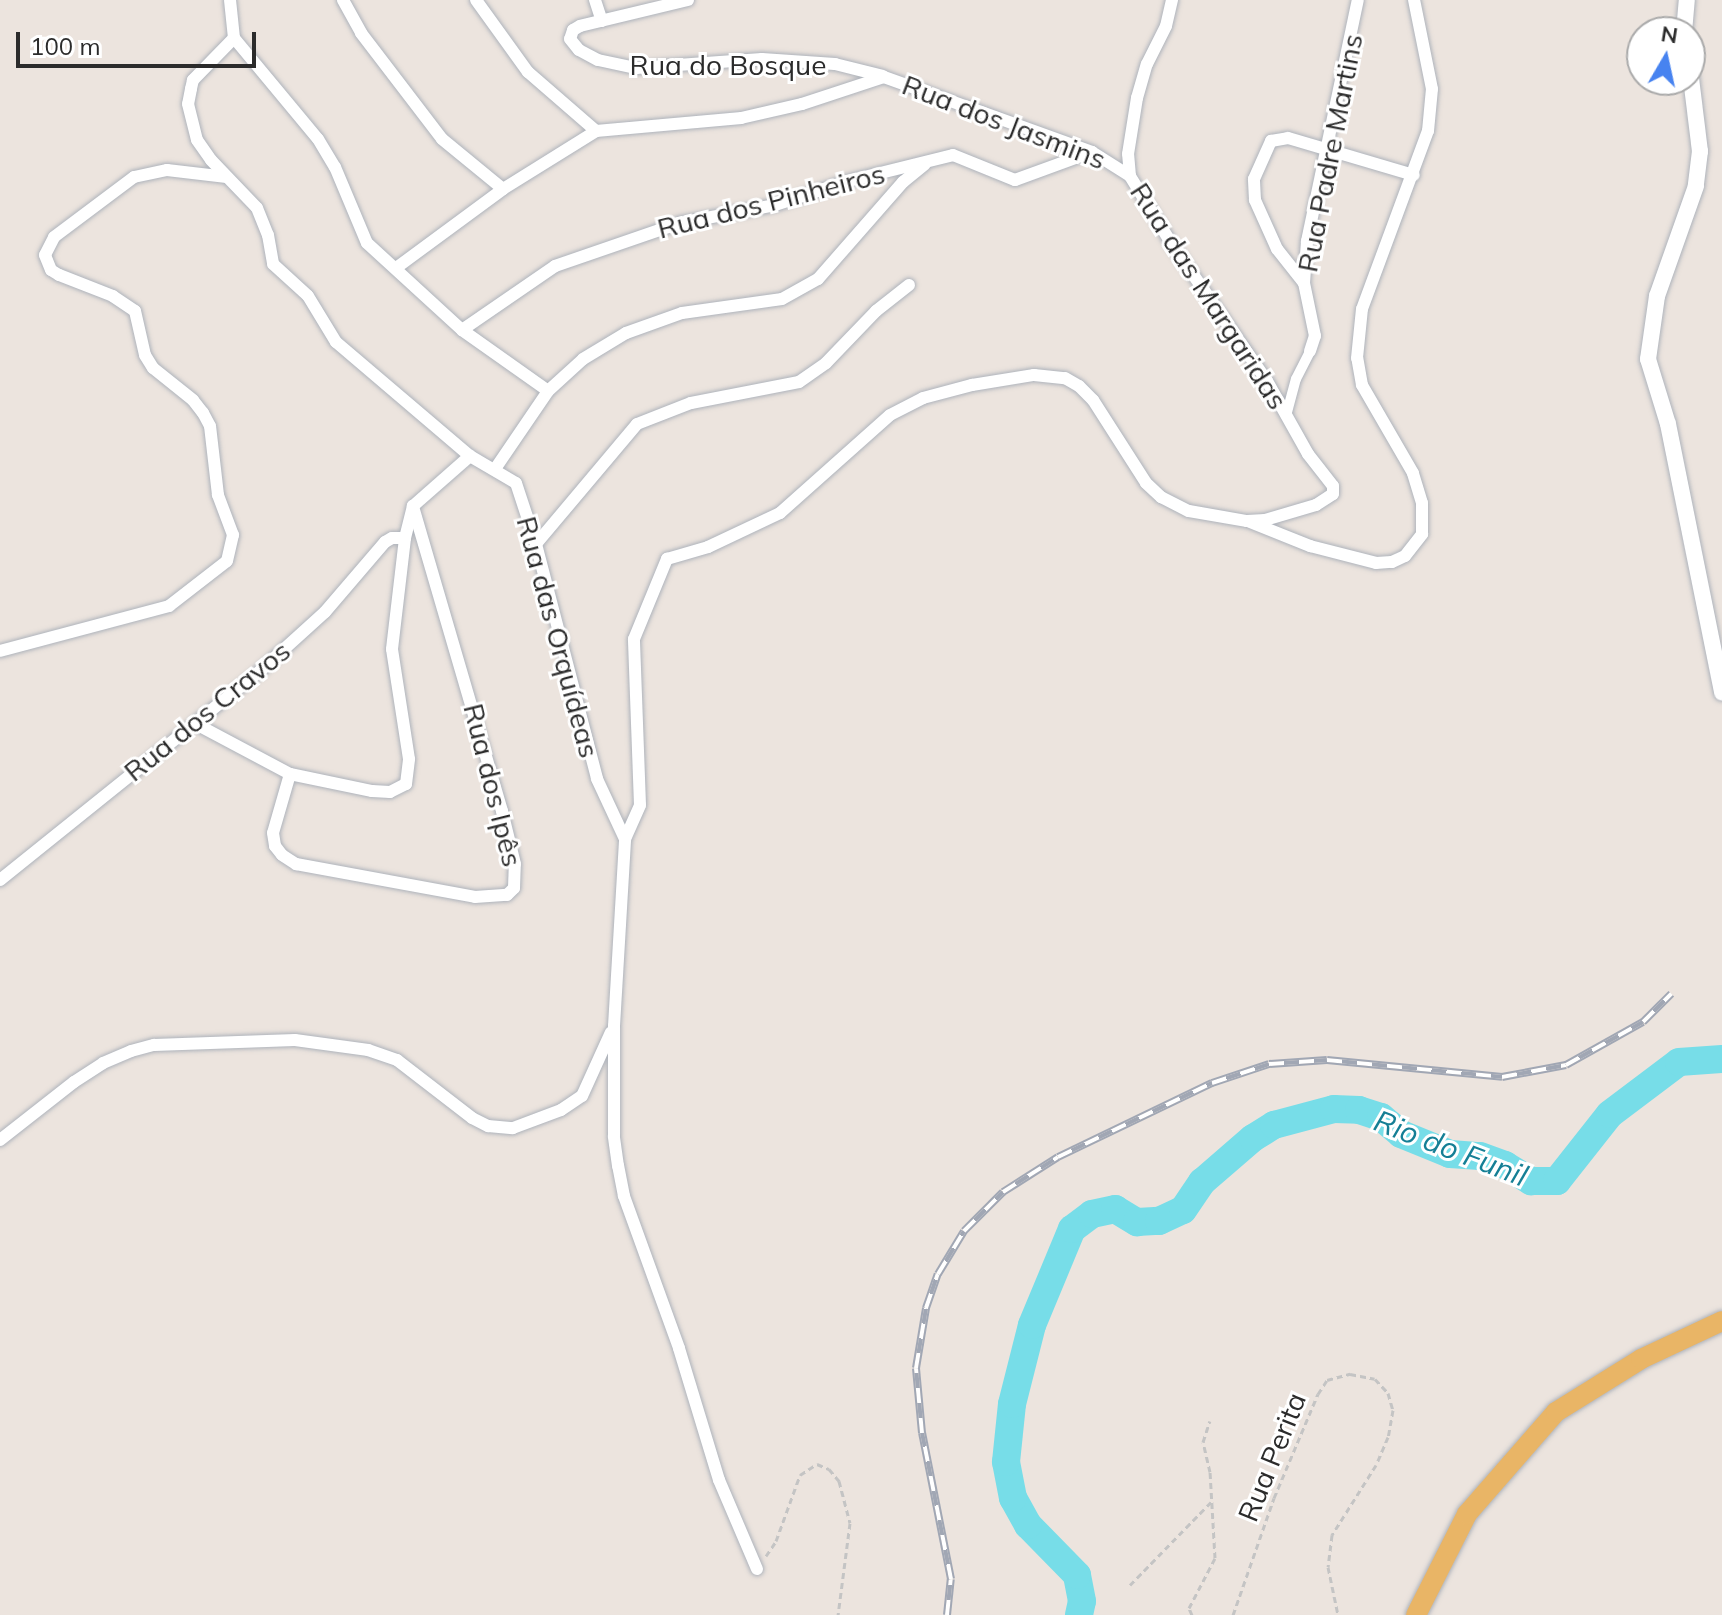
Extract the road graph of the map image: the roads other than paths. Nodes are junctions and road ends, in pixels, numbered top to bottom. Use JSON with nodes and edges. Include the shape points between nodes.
{"nodes":[{"id":1,"x":230,"y":0,"type":"edge"},
{"id":2,"x":343,"y":0,"type":"edge"},
{"id":3,"x":476,"y":0,"type":"edge"},
{"id":4,"x":595,"y":0,"type":"edge"},
{"id":5,"x":688,"y":0,"type":"edge"},
{"id":6,"x":1172,"y":0,"type":"edge"},
{"id":7,"x":1358,"y":0,"type":"edge"},
{"id":8,"x":1414,"y":0,"type":"edge"},
{"id":9,"x":602,"y":21,"type":"junction"},
{"id":10,"x":234,"y":38,"type":"junction"},
{"id":11,"x":884,"y":77,"type":"junction"},
{"id":12,"x":1693,"y":96,"type":"edge"},
{"id":13,"x":596,"y":131,"type":"junction"},
{"id":14,"x":1327,"y":148,"type":"junction"},
{"id":15,"x":1092,"y":152,"type":"junction"},
{"id":16,"x":931,"y":160,"type":"junction"},
{"id":17,"x":1414,"y":175,"type":"junction"},
{"id":18,"x":1130,"y":176,"type":"junction"},
{"id":19,"x":227,"y":177,"type":"junction"},
{"id":20,"x":503,"y":189,"type":"junction"},
{"id":21,"x":396,"y":268,"type":"junction"},
{"id":22,"x":1304,"y":283,"type":"junction"},
{"id":23,"x":909,"y":285,"type":"dead end"},
{"id":24,"x":462,"y":330,"type":"junction"},
{"id":25,"x":1310,"y":351,"type":"joint"},
{"id":26,"x":548,"y":391,"type":"junction"},
{"id":27,"x":1286,"y":416,"type":"junction"},
{"id":28,"x":470,"y":456,"type":"junction"},
{"id":29,"x":495,"y":469,"type":"junction"},
{"id":30,"x":413,"y":506,"type":"junction"},
{"id":31,"x":1247,"y":521,"type":"junction"},
{"id":32,"x":405,"y":538,"type":"junction"},
{"id":33,"x":536,"y":544,"type":"junction"},
{"id":34,"x":0,"y":651,"type":"edge"},
{"id":35,"x":1722,"y":693,"type":"edge"},
{"id":36,"x":196,"y":724,"type":"junction"},
{"id":37,"x":290,"y":774,"type":"junction"},
{"id":38,"x":625,"y":839,"type":"junction"},
{"id":39,"x":0,"y":880,"type":"edge"},
{"id":40,"x":614,"y":1026,"type":"junction"},
{"id":41,"x":0,"y":1140,"type":"edge"},
{"id":42,"x":1722,"y":1321,"type":"edge"},
{"id":43,"x":757,"y":1569,"type":"road end"},
{"id":44,"x":1416,"y":1615,"type":"edge"}],
"edges":[{"from":1,"to":10,"type":"street"},
{"from":2,"to":20,"type":"street","via":[[361,33],[442,139]]},
{"from":3,"to":13,"type":"street","via":[[528,72]]},
{"from":4,"to":9,"type":"street","name":"Rua do Bosque"},
{"from":5,"to":9,"type":"street","name":"Rua do Bosque"},
{"from":6,"to":18,"type":"street","name":"Rua das Margaridas","via":[[1137,98]]},
{"from":7,"to":14,"type":"street","name":"Rua Padre Martins"},
{"from":8,"to":17,"type":"street","via":[[1432,89],[1428,131]]},
{"from":9,"to":11,"type":"street","name":"Rua do Bosque","via":[[576,28],[570,39],[588,55],[622,66],[762,59],[835,64]]},
{"from":10,"to":19,"type":"street","name":"Rua das Orquídeas","via":[[193,80],[188,104],[197,140]]},
{"from":10,"to":21,"type":"street","via":[[318,139],[367,243]]},
{"from":11,"to":13,"type":"street","name":"Rua dos Jasmins","via":[[741,118]]},
{"from":11,"to":15,"type":"street","name":"Rua dos Jasmins"},
{"from":12,"to":35,"type":"street","via":[[1700,151],[1696,186],[1657,296],[1648,359],[1668,424]]},
{"from":13,"to":20,"type":"street","name":"Rua dos Jasmins"},
{"from":14,"to":17,"type":"street"},
{"from":14,"to":22,"type":"street","name":"Rua Padre Martins","via":[[1307,241]]},
{"from":14,"to":22,"type":"street","via":[[1288,138],[1271,141],[1254,179],[1261,219]]},
{"from":15,"to":16,"type":"street","name":"Rua dos Pinheiros","via":[[1015,180],[965,157]]},
{"from":15,"to":18,"type":"street","name":"Rua dos Jasmins"},
{"from":16,"to":24,"type":"street","name":"Rua dos Pinheiros","via":[[615,243],[555,266]]},
{"from":16,"to":26,"type":"street","via":[[903,182],[818,279],[782,299],[682,313],[626,333],[583,359]]},
{"from":17,"to":31,"type":"street","via":[[1362,309],[1357,358],[1362,385],[1419,488],[1423,518],[1416,547],[1392,562],[1376,563],[1310,546]]},
{"from":18,"to":27,"type":"street","name":"Rua das Margaridas"},
{"from":19,"to":28,"type":"street","name":"Rua das Orquídeas","via":[[262,217],[273,264],[308,296],[336,342]]},
{"from":19,"to":34,"type":"street","via":[[167,170],[134,177],[54,237],[45,255],[51,270],[135,311],[153,368],[193,400],[210,426],[218,495],[233,535],[227,561],[169,606]]},
{"from":20,"to":21,"type":"street","name":"Rua dos Jasmins"},
{"from":21,"to":24,"type":"street"},
{"from":22,"to":25,"type":"street","name":"Rua Padre Martins","via":[[1315,325]]},
{"from":23,"to":33,"type":"street","via":[[799,382],[691,403],[637,424]]},
{"from":24,"to":26,"type":"street"},
{"from":25,"to":27,"type":"street"},
{"from":26,"to":29,"type":"street"},
{"from":27,"to":31,"type":"street","name":"Rua das Margaridas","via":[[1334,490],[1316,505]]},
{"from":28,"to":29,"type":"street","name":"Rua das Orquídeas"},
{"from":28,"to":30,"type":"street"},
{"from":29,"to":33,"type":"street","name":"Rua das Orquídeas","via":[[516,483]]},
{"from":30,"to":32,"type":"street"},
{"from":30,"to":37,"type":"street","name":"Rua dos Ipês","via":[[502,811],[515,864],[514,888],[507,895],[475,897],[296,864],[275,846],[273,833]]},
{"from":31,"to":38,"type":"street","via":[[1189,511],[1161,497],[1133,467],[1093,400],[1065,378],[1034,375],[923,398],[890,415],[780,513],[708,547],[667,559],[634,639],[640,805]]},
{"from":32,"to":36,"type":"street","name":"Rua dos Cravos","via":[[385,542],[325,612]]},
{"from":32,"to":37,"type":"street","via":[[392,649],[409,759],[406,784],[390,792],[372,791]]},
{"from":33,"to":38,"type":"street","name":"Rua das Orquídeas","via":[[597,779]]},
{"from":36,"to":37,"type":"street"},
{"from":36,"to":39,"type":"street","name":"Rua dos Cravos"},
{"from":38,"to":40,"type":"street"},
{"from":40,"to":41,"type":"street","via":[[582,1096],[513,1128],[472,1118],[397,1060],[368,1050],[295,1040],[154,1045],[131,1051],[74,1082]]},
{"from":40,"to":43,"type":"street","via":[[614,1136],[624,1196],[719,1480]]},
{"from":42,"to":44,"type":"main road","via":[[1641,1359],[1556,1412],[1467,1514]]}]}
